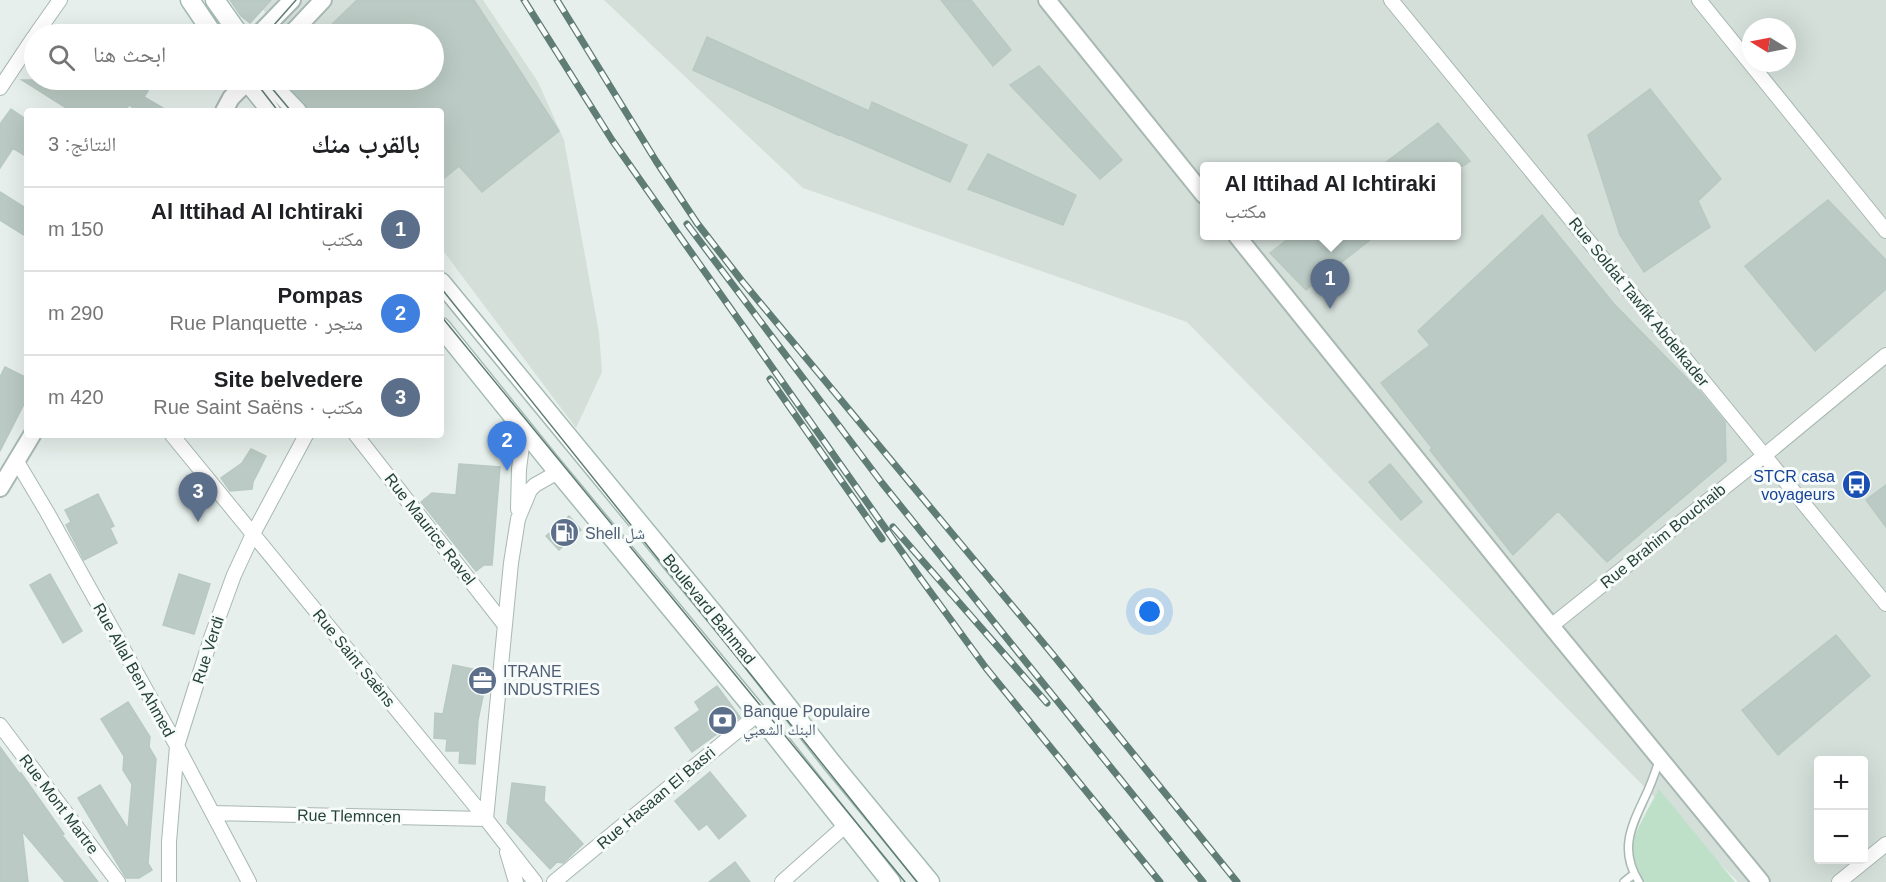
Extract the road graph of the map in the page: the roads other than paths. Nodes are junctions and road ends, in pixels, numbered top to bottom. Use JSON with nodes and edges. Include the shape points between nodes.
{"nodes":[{"id":1,"x":60,"y":0,"type":"edge"},
{"id":2,"x":190,"y":0,"type":"edge"},
{"id":3,"x":215,"y":0,"type":"edge"},
{"id":4,"x":292,"y":0,"type":"edge"},
{"id":5,"x":323,"y":0,"type":"edge"},
{"id":6,"x":1047,"y":0,"type":"edge"},
{"id":7,"x":1390,"y":0,"type":"edge"},
{"id":8,"x":1699,"y":0,"type":"edge"},
{"id":9,"x":43,"y":24,"type":"edge"},
{"id":10,"x":206,"y":24,"type":"edge"},
{"id":11,"x":232,"y":24,"type":"edge"},
{"id":12,"x":269,"y":24,"type":"edge"},
{"id":13,"x":300,"y":24,"type":"edge"},
{"id":14,"x":24,"y":52,"type":"edge"},
{"id":15,"x":0,"y":88,"type":"edge"},
{"id":16,"x":237,"y":90,"type":"edge"},
{"id":17,"x":253,"y":90,"type":"edge"},
{"id":18,"x":277,"y":90,"type":"edge"},
{"id":19,"x":227,"y":105,"type":"edge"},
{"id":20,"x":268,"y":108,"type":"edge"},
{"id":21,"x":294,"y":108,"type":"edge"},
{"id":22,"x":1200,"y":190,"type":"edge"},
{"id":23,"x":1886,"y":231,"type":"edge"},
{"id":24,"x":1240,"y":240,"type":"edge"},
{"id":25,"x":444,"y":286,"type":"edge"},
{"id":26,"x":444,"y":331,"type":"edge"},
{"id":27,"x":1886,"y":355,"type":"edge"},
{"id":28,"x":524,"y":430,"type":"junction"},
{"id":29,"x":30,"y":438,"type":"edge"},
{"id":30,"x":174,"y":438,"type":"edge"},
{"id":31,"x":304,"y":438,"type":"edge"},
{"id":32,"x":358,"y":438,"type":"edge"},
{"id":33,"x":1765,"y":455,"type":"junction"},
{"id":34,"x":16,"y":460,"type":"junction"},
{"id":35,"x":558,"y":472,"type":"junction"},
{"id":36,"x":0,"y":489,"type":"edge"},
{"id":37,"x":518,"y":519,"type":"junction"},
{"id":38,"x":253,"y":534,"type":"junction"},
{"id":39,"x":1886,"y":604,"type":"edge"},
{"id":40,"x":504,"y":624,"type":"junction"},
{"id":41,"x":1551,"y":626,"type":"junction"},
{"id":42,"x":758,"y":714,"type":"junction"},
{"id":43,"x":0,"y":725,"type":"edge"},
{"id":44,"x":177,"y":746,"type":"junction"},
{"id":45,"x":1660,"y":758,"type":"junction"},
{"id":46,"x":213,"y":813,"type":"junction"},
{"id":47,"x":486,"y":819,"type":"junction"},
{"id":48,"x":845,"y":826,"type":"junction"},
{"id":49,"x":505,"y":844,"type":"junction"},
{"id":50,"x":1886,"y":844,"type":"edge"},
{"id":51,"x":1634,"y":874,"type":"junction"},
{"id":52,"x":118,"y":882,"type":"edge"},
{"id":53,"x":168,"y":882,"type":"edge"},
{"id":54,"x":249,"y":882,"type":"edge"},
{"id":55,"x":516,"y":882,"type":"edge"},
{"id":56,"x":535,"y":882,"type":"edge"},
{"id":57,"x":554,"y":882,"type":"edge"},
{"id":58,"x":782,"y":882,"type":"edge"},
{"id":59,"x":891,"y":882,"type":"edge"},
{"id":60,"x":930,"y":882,"type":"edge"},
{"id":61,"x":1624,"y":882,"type":"edge"},
{"id":62,"x":1639,"y":882,"type":"edge"},
{"id":63,"x":1761,"y":882,"type":"edge"},
{"id":64,"x":1839,"y":882,"type":"edge"}],
"edges":[{"from":1,"to":9,"type":"street"},
{"from":2,"to":10,"type":"main road"},
{"from":3,"to":11,"type":"main road"},
{"from":4,"to":12,"type":"street"},
{"from":5,"to":13,"type":"street"},
{"from":6,"to":22,"type":"street"},
{"from":7,"to":33,"type":"street","name":"Rue Soldat Tawfik Abdelkader"},
{"from":8,"to":23,"type":"street"},
{"from":14,"to":15,"type":"street"},
{"from":16,"to":19,"type":"street"},
{"from":17,"to":20,"type":"main road"},
{"from":18,"to":21,"type":"main road"},
{"from":24,"to":41,"type":"street"},
{"from":25,"to":60,"type":"main road","name":"Boulevard Bahmad"},
{"from":26,"to":28,"type":"main road","name":"Boulevard Bahmad"},
{"from":27,"to":33,"type":"street","name":"Rue Brahim Bouchaib"},
{"from":28,"to":35,"type":"main road","name":"Boulevard Bahmad"},
{"from":28,"to":37,"type":"street"},
{"from":29,"to":34,"type":"street"},
{"from":30,"to":38,"type":"street","name":"Rue Saint Saëns"},
{"from":31,"to":38,"type":"street","name":"Rue Verdi"},
{"from":32,"to":40,"type":"street","name":"Rue Maurice Ravel"},
{"from":33,"to":39,"type":"street","name":"Rue Soldat Tawfik Abdelkader"},
{"from":33,"to":41,"type":"street","name":"Rue Brahim Bouchaib"},
{"from":34,"to":36,"type":"street"},
{"from":34,"to":44,"type":"street","name":"Rue Allal Ben Ahmed"},
{"from":35,"to":37,"type":"street","via":[[530,490]]},
{"from":35,"to":42,"type":"main road","name":"Boulevard Bahmad"},
{"from":37,"to":40,"type":"street"},
{"from":38,"to":44,"type":"street","name":"Rue Verdi","via":[[211,638]]},
{"from":38,"to":47,"type":"street","name":"Rue Saint Saëns"},
{"from":40,"to":47,"type":"street"},
{"from":41,"to":45,"type":"street"},
{"from":42,"to":48,"type":"main road","name":"Boulevard Bahmad"},
{"from":42,"to":57,"type":"street","name":"Rue Hasaan El Basri"},
{"from":43,"to":52,"type":"street","name":"Rue Mont Martre"},
{"from":44,"to":46,"type":"street","name":"Rue Allal Ben Ahmed"},
{"from":44,"to":53,"type":"street","name":"Rue Verdi"},
{"from":45,"to":51,"type":"lane","via":[[1633,820],[1628,844]]},
{"from":45,"to":63,"type":"street"},
{"from":46,"to":47,"type":"street","name":"Rue Tlemncen"},
{"from":46,"to":54,"type":"street","name":"Rue Allal Ben Ahmed"},
{"from":47,"to":49,"type":"street","name":"Rue Saint Saëns"},
{"from":48,"to":58,"type":"street"},
{"from":48,"to":59,"type":"main road","name":"Boulevard Bahmad"},
{"from":49,"to":55,"type":"street"},
{"from":49,"to":56,"type":"street","name":"Rue Saint Saëns"},
{"from":50,"to":64,"type":"street"},
{"from":51,"to":61,"type":"lane"},
{"from":51,"to":62,"type":"lane"}]}
